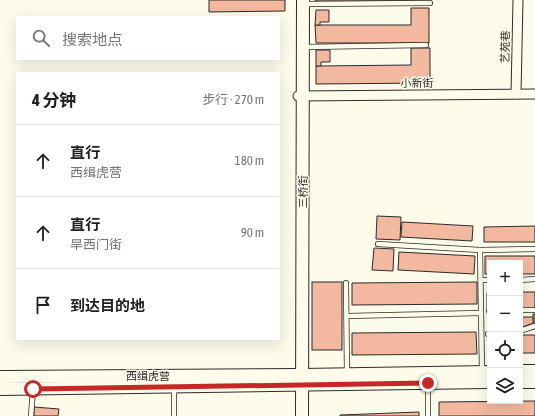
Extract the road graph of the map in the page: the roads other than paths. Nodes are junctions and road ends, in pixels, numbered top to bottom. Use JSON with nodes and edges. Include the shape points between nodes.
{"nodes":[{"id":1,"x":518,"y":0,"type":"edge"},
{"id":2,"x":301,"y":2,"type":"edge"},
{"id":3,"x":430,"y":3,"type":"dead end"},
{"id":4,"x":426,"y":45,"type":"dead end"},
{"id":5,"x":301,"y":47,"type":"junction"},
{"id":6,"x":516,"y":94,"type":"junction"},
{"id":7,"x":535,"y":94,"type":"edge"},
{"id":8,"x":301,"y":96,"type":"junction"},
{"id":9,"x":378,"y":244,"type":"dead end"},
{"id":10,"x":535,"y":249,"type":"edge"},
{"id":11,"x":480,"y":250,"type":"junction"},
{"id":12,"x":481,"y":280,"type":"junction"},
{"id":13,"x":487,"y":280,"type":"edge"},
{"id":14,"x":523,"y":280,"type":"edge"},
{"id":15,"x":535,"y":280,"type":"edge"},
{"id":16,"x":346,"y":283,"type":"dead end"},
{"id":17,"x":523,"y":310,"type":"edge"},
{"id":18,"x":535,"y":310,"type":"edge"},
{"id":19,"x":481,"y":313,"type":"junction"},
{"id":20,"x":347,"y":316,"type":"junction"},
{"id":21,"x":535,"y":326,"type":"edge"},
{"id":22,"x":523,"y":330,"type":"edge"},
{"id":23,"x":523,"y":371,"type":"edge"},
{"id":24,"x":535,"y":371,"type":"edge"},
{"id":25,"x":486,"y":372,"type":"edge"},
{"id":26,"x":347,"y":374,"type":"junction"},
{"id":27,"x":0,"y":377,"type":"edge"},
{"id":28,"x":299,"y":380,"type":"junction"},
{"id":29,"x":487,"y":382,"type":"edge"},
{"id":30,"x":523,"y":382,"type":"edge"},
{"id":31,"x":535,"y":382,"type":"edge"},
{"id":32,"x":428,"y":383,"type":"junction"},
{"id":33,"x":174,"y":387,"type":"junction"},
{"id":34,"x":0,"y":389,"type":"edge"},
{"id":35,"x":33,"y":389,"type":"junction"},
{"id":36,"x":31,"y":416,"type":"edge"},
{"id":37,"x":174,"y":416,"type":"edge"},
{"id":38,"x":296,"y":416,"type":"edge"},
{"id":39,"x":302,"y":416,"type":"edge"},
{"id":40,"x":428,"y":416,"type":"edge"}],
"edges":[{"from":1,"to":6,"type":"street","name":"艺苑巷"},
{"from":2,"to":3,"type":"lane"},
{"from":2,"to":5,"type":"main road","name":"三桥街"},
{"from":4,"to":5,"type":"lane"},
{"from":5,"to":8,"type":"main road","name":"三桥街"},
{"from":6,"to":7,"type":"street","name":"小新街"},
{"from":6,"to":8,"type":"street","name":"小新街"},
{"from":8,"to":28,"type":"main road","name":"三桥街"},
{"from":9,"to":11,"type":"lane"},
{"from":10,"to":11,"type":"lane"},
{"from":11,"to":12,"type":"lane"},
{"from":12,"to":13,"type":"lane"},
{"from":12,"to":19,"type":"lane"},
{"from":14,"to":15,"type":"lane"},
{"from":16,"to":20,"type":"lane"},
{"from":17,"to":18,"type":"lane"},
{"from":19,"to":20,"type":"lane"},
{"from":19,"to":25,"type":"lane"},
{"from":20,"to":26,"type":"lane"},
{"from":21,"to":22,"type":"lane"},
{"from":23,"to":24,"type":"main road"},
{"from":25,"to":26,"type":"main road"},
{"from":26,"to":28,"type":"main road"},
{"from":27,"to":28,"type":"main road","name":"西缉虎营"},
{"from":28,"to":32,"type":"main road"},
{"from":28,"to":33,"type":"main road","name":"西缉虎营"},
{"from":28,"to":38,"type":"main road"},
{"from":28,"to":39,"type":"main road"},
{"from":29,"to":32,"type":"main road"},
{"from":30,"to":31,"type":"main road"},
{"from":32,"to":40,"type":"lane"},
{"from":33,"to":35,"type":"main road","name":"西缉虎营"},
{"from":33,"to":37,"type":"lane"},
{"from":34,"to":35,"type":"main road","name":"西缉虎营"},
{"from":35,"to":36,"type":"lane"}]}
